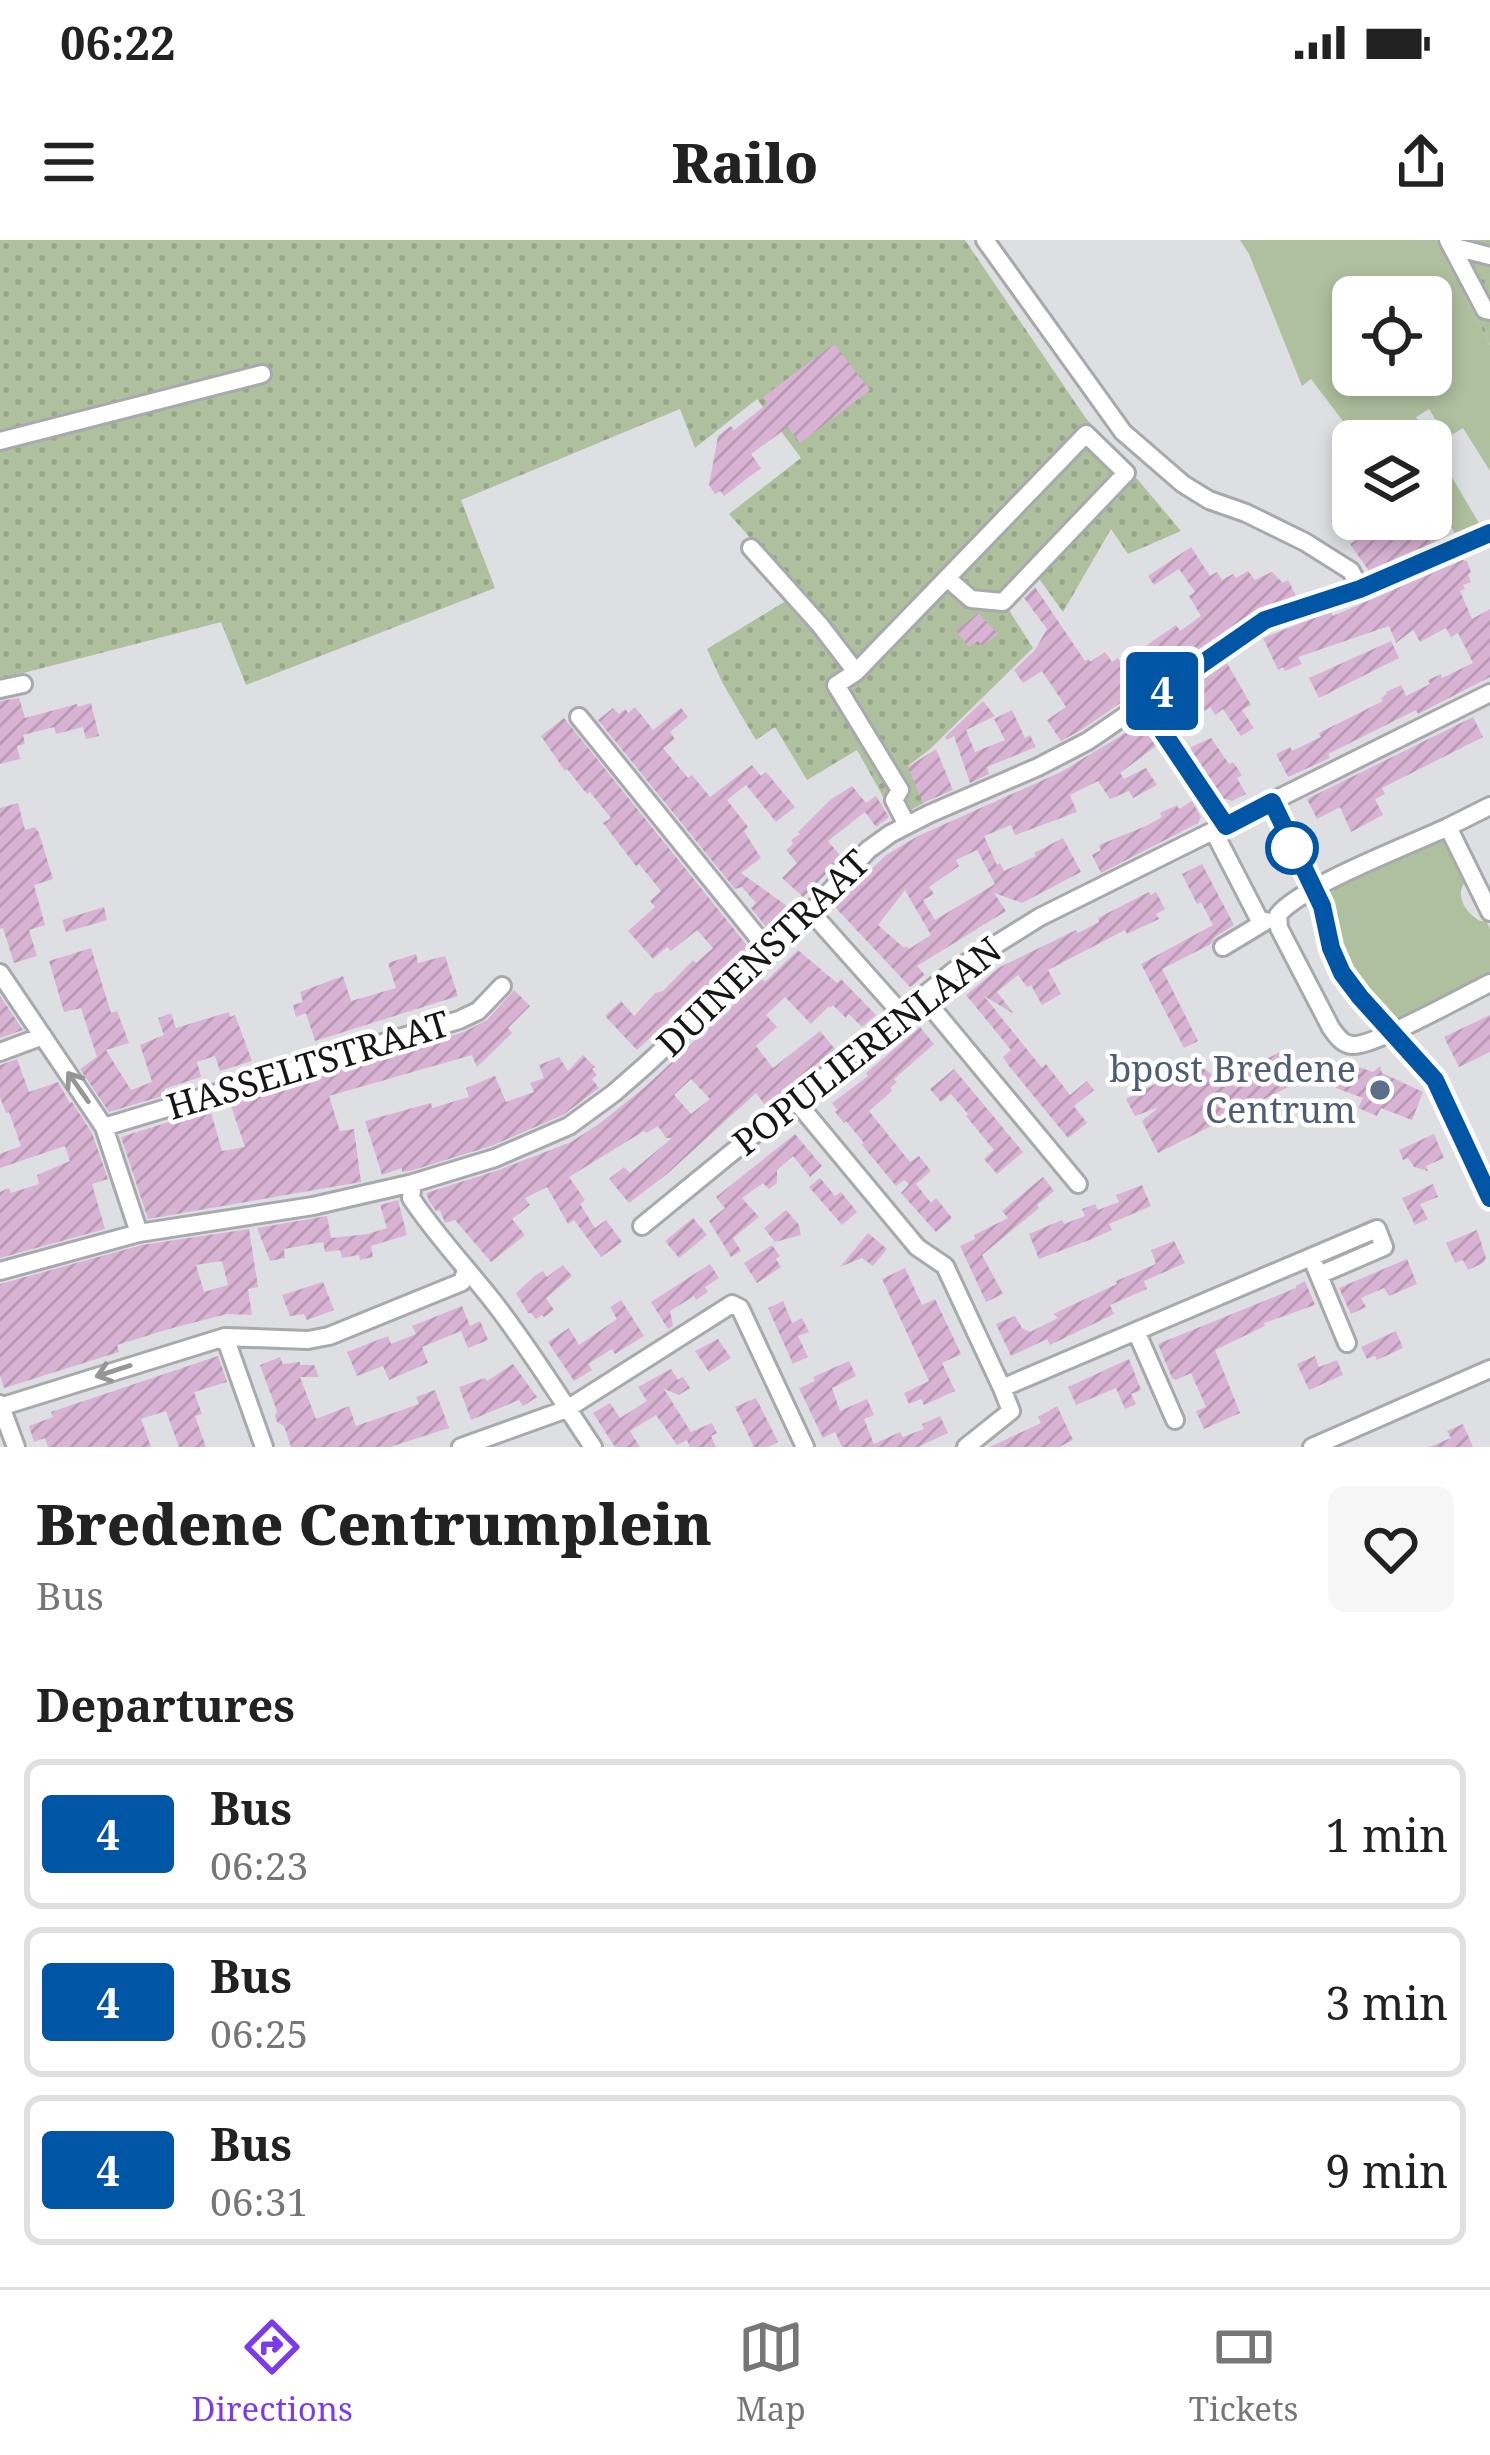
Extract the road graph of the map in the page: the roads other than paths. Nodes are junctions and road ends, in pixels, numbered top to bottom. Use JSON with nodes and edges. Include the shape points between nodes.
{"nodes":[{"id":1,"x":985,"y":240,"type":"edge"},
{"id":2,"x":1449,"y":243,"type":"edge"},
{"id":3,"x":1490,"y":256,"type":"edge"},
{"id":4,"x":1490,"y":311,"type":"edge"},
{"id":5,"x":262,"y":374,"type":"dead end"},
{"id":6,"x":0,"y":441,"type":"edge"},
{"id":7,"x":1488,"y":539,"type":"edge"},
{"id":8,"x":751,"y":548,"type":"dead end"},
{"id":9,"x":947,"y":578,"type":"junction"},
{"id":10,"x":1360,"y":589,"type":"junction"},
{"id":11,"x":856,"y":672,"type":"junction"},
{"id":12,"x":23,"y":684,"type":"dead end"},
{"id":13,"x":0,"y":689,"type":"edge"},
{"id":14,"x":1490,"y":692,"type":"edge"},
{"id":15,"x":1144,"y":704,"type":"junction"},
{"id":16,"x":579,"y":717,"type":"dead end"},
{"id":17,"x":1272,"y":802,"type":"junction"},
{"id":18,"x":1490,"y":806,"type":"edge"},
{"id":19,"x":907,"y":825,"type":"junction"},
{"id":20,"x":1448,"y":827,"type":"junction"},
{"id":21,"x":1220,"y":829,"type":"junction"},
{"id":22,"x":1313,"y":890,"type":"junction"},
{"id":23,"x":811,"y":912,"type":"junction"},
{"id":24,"x":1490,"y":912,"type":"edge"},
{"id":25,"x":1269,"y":919,"type":"junction"},
{"id":26,"x":1222,"y":947,"type":"dead end"},
{"id":27,"x":769,"y":951,"type":"junction"},
{"id":28,"x":0,"y":974,"type":"edge"},
{"id":29,"x":1490,"y":982,"type":"edge"},
{"id":30,"x":502,"y":986,"type":"dead end"},
{"id":31,"x":922,"y":996,"type":"junction"},
{"id":32,"x":901,"y":1013,"type":"junction"},
{"id":33,"x":1392,"y":1032,"type":"junction"},
{"id":34,"x":43,"y":1036,"type":"junction"},
{"id":35,"x":0,"y":1052,"type":"edge"},
{"id":36,"x":795,"y":1100,"type":"junction"},
{"id":37,"x":104,"y":1127,"type":"junction"},
{"id":38,"x":413,"y":1183,"type":"junction"},
{"id":39,"x":1078,"y":1184,"type":"dead end"},
{"id":40,"x":1490,"y":1198,"type":"edge"},
{"id":41,"x":643,"y":1226,"type":"dead end"},
{"id":42,"x":139,"y":1233,"type":"junction"},
{"id":43,"x":1312,"y":1257,"type":"junction"},
{"id":44,"x":0,"y":1270,"type":"edge"},
{"id":45,"x":466,"y":1270,"type":"junction"},
{"id":46,"x":1319,"y":1275,"type":"junction"},
{"id":47,"x":1136,"y":1331,"type":"junction"},
{"id":48,"x":225,"y":1337,"type":"junction"},
{"id":49,"x":1347,"y":1343,"type":"dead end"},
{"id":50,"x":1490,"y":1370,"type":"edge"},
{"id":51,"x":1002,"y":1388,"type":"junction"},
{"id":52,"x":0,"y":1406,"type":"edge"},
{"id":53,"x":567,"y":1409,"type":"junction"},
{"id":54,"x":1175,"y":1420,"type":"dead end"},
{"id":55,"x":16,"y":1447,"type":"edge"},
{"id":56,"x":265,"y":1447,"type":"edge"},
{"id":57,"x":461,"y":1447,"type":"edge"},
{"id":58,"x":593,"y":1447,"type":"edge"},
{"id":59,"x":805,"y":1447,"type":"edge"},
{"id":60,"x":966,"y":1447,"type":"edge"},
{"id":61,"x":1312,"y":1447,"type":"edge"}],
"edges":[{"from":1,"to":10,"type":"street","via":[[1123,432],[1183,484],[1305,542],[1351,571]]},
{"from":2,"to":3,"type":"street"},
{"from":2,"to":4,"type":"street"},
{"from":5,"to":6,"type":"street"},
{"from":7,"to":10,"type":"street","name":"DUINENSTRAAT"},
{"from":8,"to":11,"type":"street"},
{"from":9,"to":9,"type":"street","via":[[1086,434],[1126,473],[1003,602],[971,598]]},
{"from":9,"to":11,"type":"street"},
{"from":10,"to":15,"type":"street","name":"DUINENSTRAAT","via":[[1265,620]]},
{"from":11,"to":19,"type":"street","via":[[836,686],[900,790],[894,800]]},
{"from":12,"to":13,"type":"street"},
{"from":14,"to":17,"type":"street","name":"POPULIERENLAAN"},
{"from":15,"to":19,"type":"street","name":"DUINENSTRAAT","via":[[1038,767]]},
{"from":15,"to":21,"type":"street"},
{"from":16,"to":27,"type":"street"},
{"from":17,"to":21,"type":"street","name":"POPULIERENLAAN"},
{"from":17,"to":22,"type":"street"},
{"from":18,"to":20,"type":"street"},
{"from":19,"to":23,"type":"street","name":"DUINENSTRAAT","via":[[868,850]]},
{"from":20,"to":22,"type":"street"},
{"from":20,"to":24,"type":"street"},
{"from":21,"to":25,"type":"street"},
{"from":21,"to":31,"type":"street","name":"POPULIERENLAAN","via":[[1040,917]]},
{"from":22,"to":25,"type":"street"},
{"from":22,"to":33,"type":"street","via":[[1342,973]]},
{"from":23,"to":27,"type":"street","name":"DUINENSTRAAT"},
{"from":23,"to":32,"type":"street"},
{"from":25,"to":26,"type":"street"},
{"from":25,"to":33,"type":"street","via":[[1337,1038],[1356,1046]]},
{"from":27,"to":38,"type":"street","name":"DUINENSTRAAT","via":[[568,1126]]},
{"from":28,"to":34,"type":"street"},
{"from":29,"to":33,"type":"street"},
{"from":30,"to":37,"type":"street","name":"HASSELTSTRAAT","via":[[459,1020]]},
{"from":31,"to":32,"type":"street","name":"POPULIERENLAAN"},
{"from":31,"to":39,"type":"street"},
{"from":32,"to":36,"type":"street","name":"POPULIERENLAAN"},
{"from":33,"to":40,"type":"street","via":[[1435,1080]]},
{"from":34,"to":35,"type":"street"},
{"from":37,"to":34,"type":"street","one_way":true},
{"from":36,"to":41,"type":"street","name":"POPULIERENLAAN"},
{"from":36,"to":51,"type":"street","via":[[917,1247],[945,1267]]},
{"from":37,"to":42,"type":"street"},
{"from":38,"to":42,"type":"street","name":"DUINENSTRAAT"},
{"from":38,"to":45,"type":"street","via":[[411,1198]]},
{"from":42,"to":44,"type":"street","name":"DUINENSTRAAT"},
{"from":43,"to":46,"type":"street"},
{"from":43,"to":46,"type":"street","via":[[1377,1229],[1384,1247]]},
{"from":43,"to":47,"type":"street"},
{"from":45,"to":48,"type":"street","via":[[461,1282],[329,1336]]},
{"from":45,"to":53,"type":"street"},
{"from":46,"to":49,"type":"street"},
{"from":47,"to":51,"type":"street"},
{"from":47,"to":54,"type":"street"},
{"from":48,"to":52,"type":"street","one_way":true},
{"from":48,"to":56,"type":"street"},
{"from":50,"to":61,"type":"street"},
{"from":51,"to":60,"type":"street","via":[[1011,1411]]},
{"from":52,"to":55,"type":"street"},
{"from":53,"to":57,"type":"street"},
{"from":53,"to":58,"type":"street"},
{"from":53,"to":59,"type":"street","via":[[732,1304]]}]}
